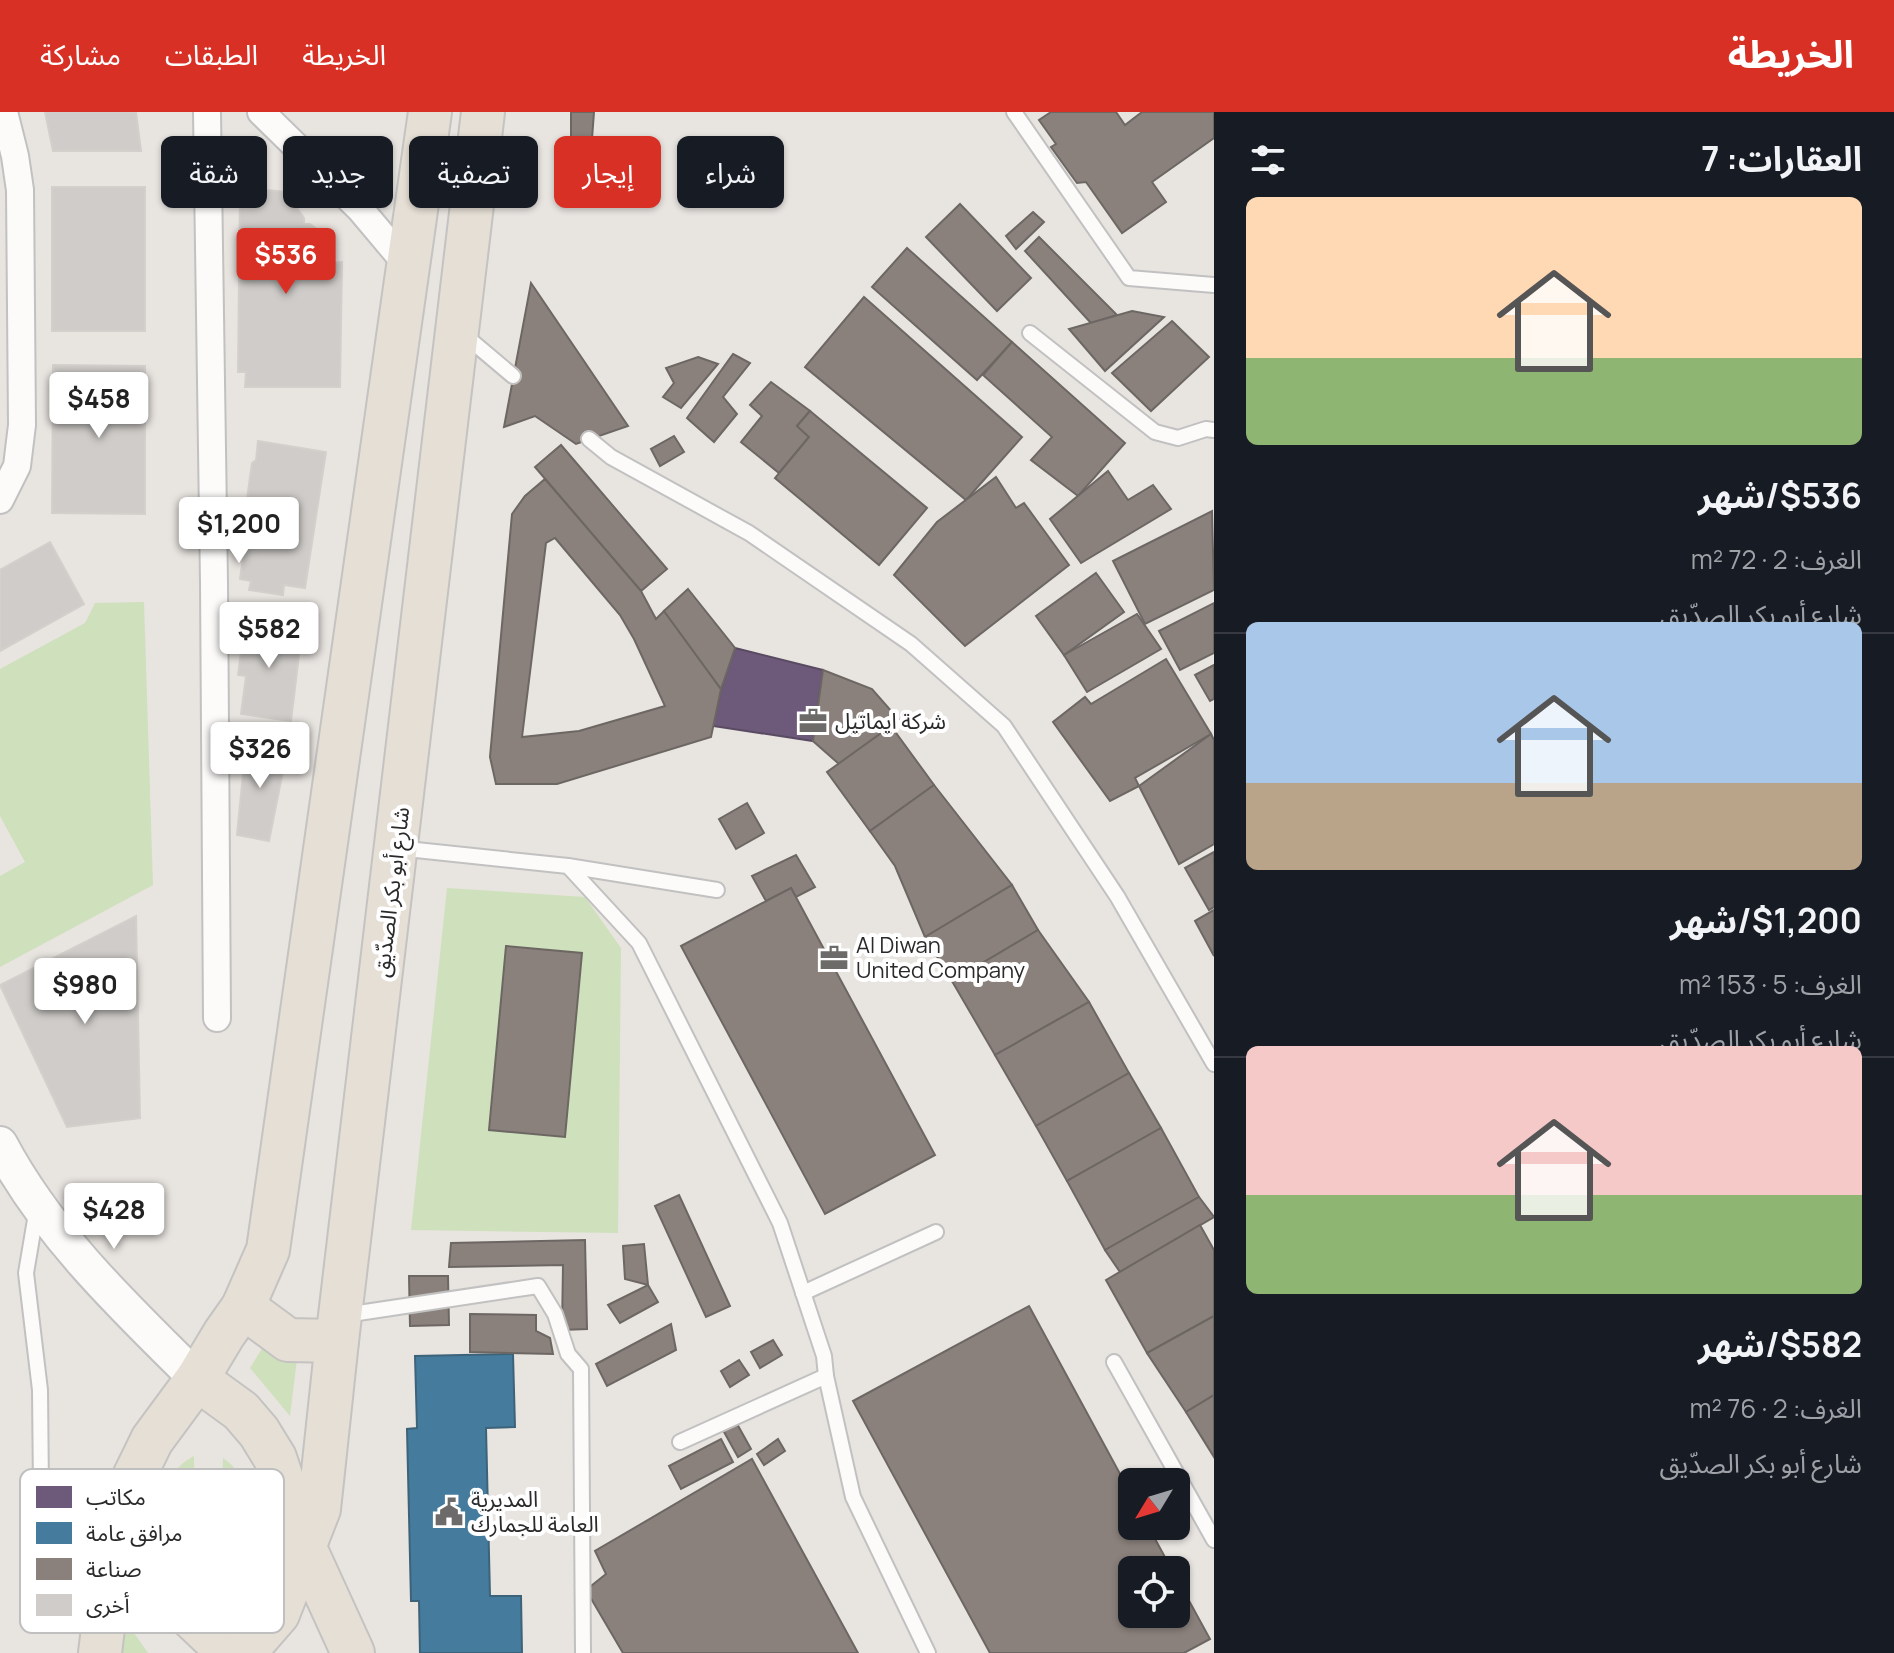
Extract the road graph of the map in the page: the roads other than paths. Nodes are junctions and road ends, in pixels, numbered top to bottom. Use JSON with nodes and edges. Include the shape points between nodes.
{"nodes":[{"id":1,"x":4,"y":112,"type":"edge"},
{"id":2,"x":207,"y":112,"type":"edge"},
{"id":3,"x":261,"y":112,"type":"edge"},
{"id":4,"x":430,"y":112,"type":"edge"},
{"id":5,"x":483,"y":112,"type":"edge"},
{"id":6,"x":1014,"y":112,"type":"edge"},
{"id":7,"x":408,"y":266,"type":"junction"},
{"id":8,"x":1214,"y":285,"type":"edge"},
{"id":9,"x":457,"y":329,"type":"junction"},
{"id":10,"x":1030,"y":333,"type":"dead end"},
{"id":11,"x":513,"y":376,"type":"dead end"},
{"id":12,"x":1214,"y":430,"type":"edge"},
{"id":13,"x":589,"y":439,"type":"dead end"},
{"id":14,"x":0,"y":500,"type":"edge"},
{"id":15,"x":397,"y":848,"type":"junction"},
{"id":16,"x":568,"y":866,"type":"junction"},
{"id":17,"x":717,"y":890,"type":"dead end"},
{"id":18,"x":217,"y":1018,"type":"dead end"},
{"id":19,"x":1214,"y":1064,"type":"edge"},
{"id":20,"x":0,"y":1144,"type":"edge"},
{"id":21,"x":37,"y":1204,"type":"junction"},
{"id":22,"x":936,"y":1232,"type":"dead end"},
{"id":23,"x":803,"y":1293,"type":"junction"},
{"id":24,"x":243,"y":1307,"type":"junction"},
{"id":25,"x":339,"y":1329,"type":"junction"},
{"id":26,"x":1114,"y":1362,"type":"dead end"},
{"id":27,"x":826,"y":1376,"type":"junction"},
{"id":28,"x":197,"y":1379,"type":"junction"},
{"id":29,"x":680,"y":1442,"type":"dead end"},
{"id":30,"x":41,"y":1469,"type":"edge"},
{"id":31,"x":139,"y":1469,"type":"edge"},
{"id":32,"x":279,"y":1469,"type":"edge"},
{"id":33,"x":284,"y":1485,"type":"edge"},
{"id":34,"x":1214,"y":1540,"type":"edge"},
{"id":35,"x":305,"y":1548,"type":"junction"},
{"id":36,"x":284,"y":1599,"type":"edge"},
{"id":37,"x":102,"y":1633,"type":"edge"},
{"id":38,"x":208,"y":1633,"type":"edge"},
{"id":39,"x":261,"y":1633,"type":"edge"},
{"id":40,"x":100,"y":1653,"type":"edge"},
{"id":41,"x":229,"y":1653,"type":"edge"},
{"id":42,"x":244,"y":1653,"type":"edge"},
{"id":43,"x":353,"y":1653,"type":"edge"},
{"id":44,"x":583,"y":1653,"type":"edge"},
{"id":45,"x":928,"y":1653,"type":"edge"}],
"edges":[{"from":1,"to":14,"type":"street","via":[[21,212],[22,425],[17,466]]},
{"from":2,"to":18,"type":"street"},
{"from":3,"to":7,"type":"street","via":[[360,209]]},
{"from":4,"to":7,"type":"main road"},
{"from":5,"to":9,"type":"main road","name":"شارع أبو بكر الصدّيق"},
{"from":6,"to":8,"type":"lane","via":[[1129,278]]},
{"from":7,"to":24,"type":"main road","via":[[268,1250]]},
{"from":9,"to":11,"type":"lane"},
{"from":9,"to":15,"type":"main road","name":"شارع أبو بكر الصدّيق"},
{"from":10,"to":12,"type":"lane","via":[[1155,432],[1178,438]]},
{"from":13,"to":19,"type":"lane","via":[[611,457],[749,533],[911,644],[1004,726],[1117,896]]},
{"from":15,"to":16,"type":"lane"},
{"from":15,"to":25,"type":"main road","name":"شارع أبو بكر الصدّيق"},
{"from":16,"to":17,"type":"lane"},
{"from":16,"to":23,"type":"lane","via":[[639,943],[780,1223]]},
{"from":20,"to":21,"type":"street"},
{"from":21,"to":28,"type":"street","via":[[117,1300]]},
{"from":21,"to":30,"type":"lane","via":[[26,1273],[40,1390]]},
{"from":22,"to":23,"type":"lane"},
{"from":23,"to":27,"type":"lane"},
{"from":24,"to":25,"type":"main road","via":[[288,1340]]},
{"from":24,"to":28,"type":"main road"},
{"from":25,"to":35,"type":"main road","name":"شارع أبو بكر الصدّيق","via":[[319,1509]]},
{"from":25,"to":44,"type":"lane","via":[[538,1286],[555,1314],[568,1354],[581,1369]]},
{"from":26,"to":34,"type":"lane"},
{"from":27,"to":29,"type":"lane"},
{"from":27,"to":45,"type":"lane","via":[[853,1497]]},
{"from":28,"to":31,"type":"main road","via":[[152,1440]]},
{"from":28,"to":32,"type":"main road","via":[[241,1411]]},
{"from":33,"to":35,"type":"main road"},
{"from":35,"to":36,"type":"main road","name":"شارع أبو بكر الصدّيق"},
{"from":35,"to":43,"type":"main road"},
{"from":37,"to":40,"type":"main road"},
{"from":38,"to":41,"type":"main road"},
{"from":39,"to":42,"type":"main road","name":"شارع أبو بكر الصدّيق"}]}
